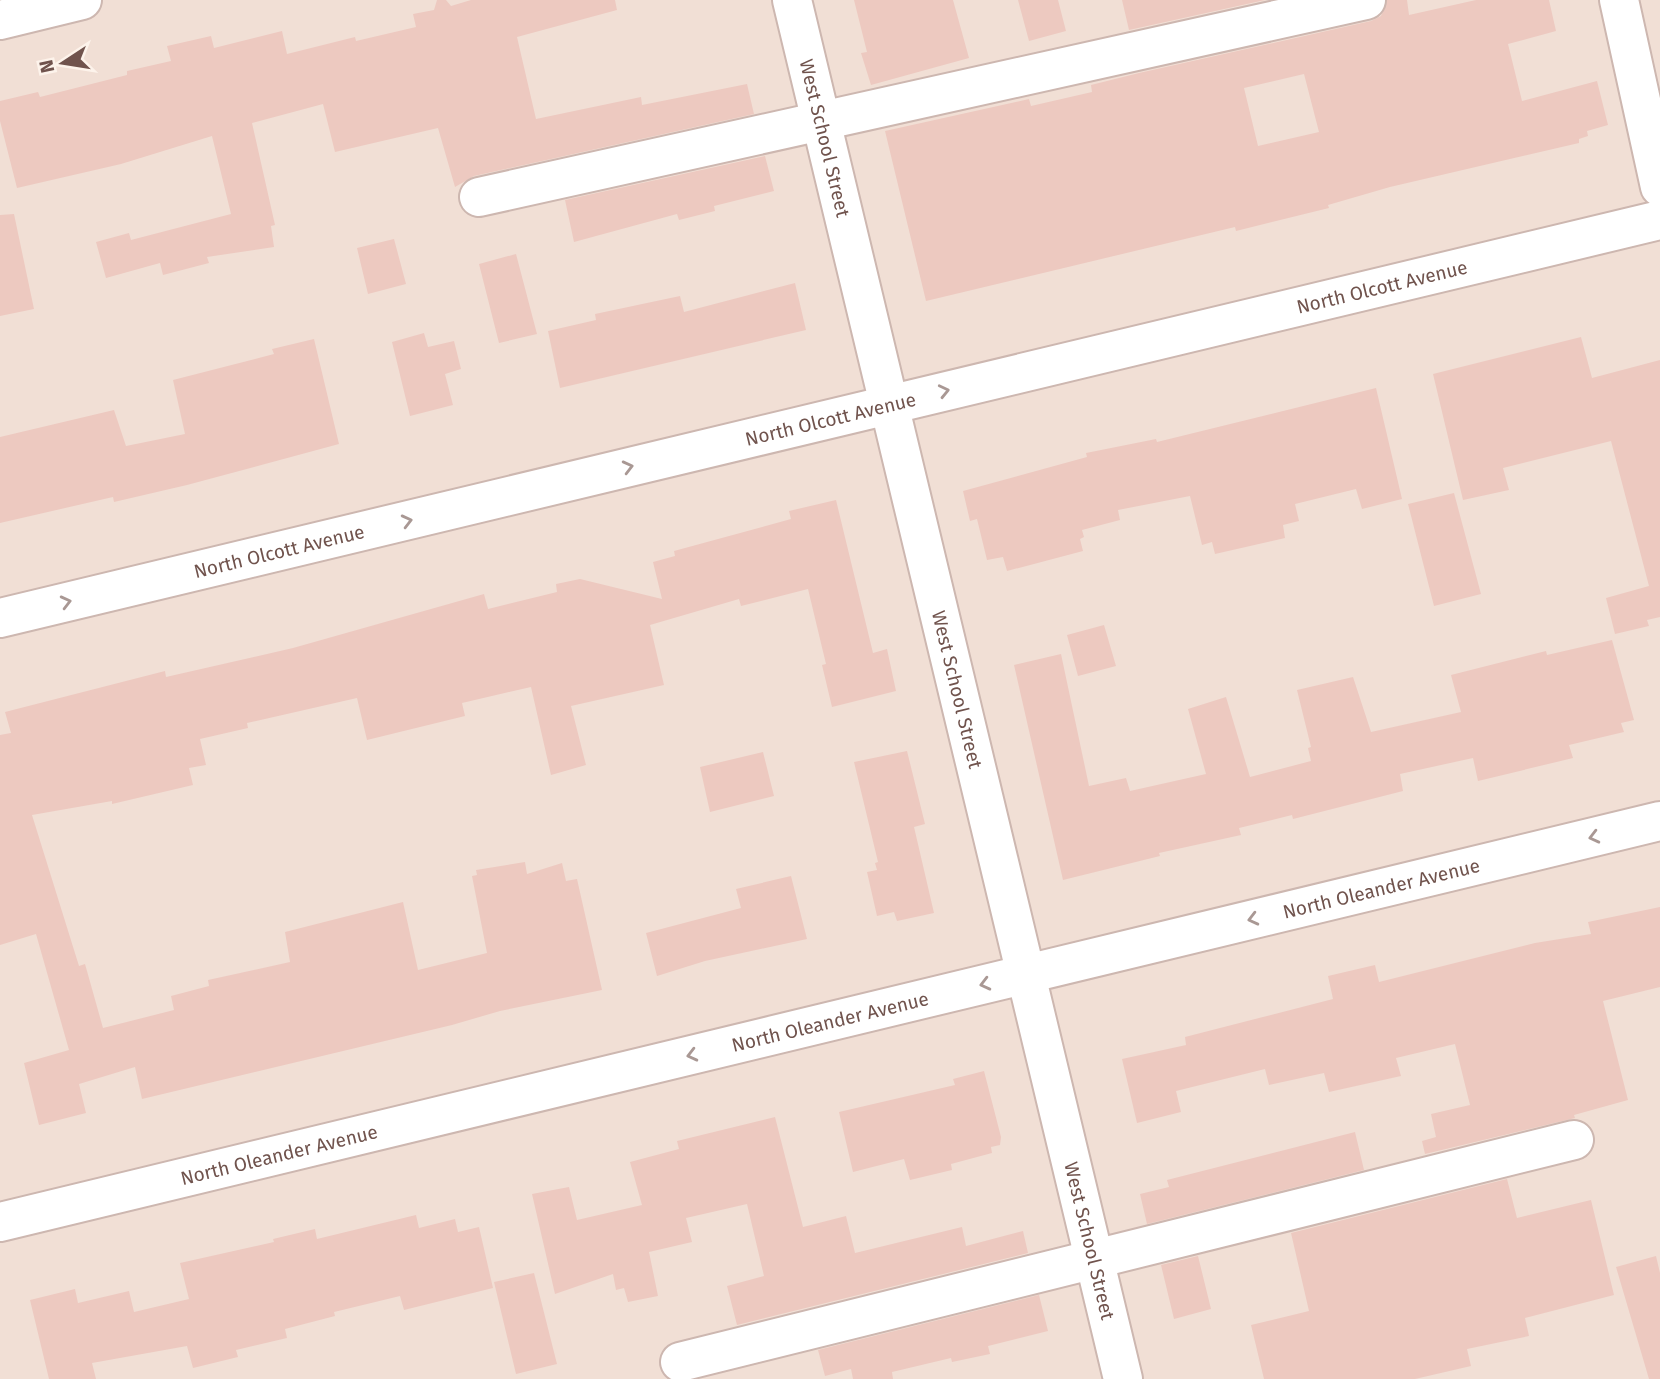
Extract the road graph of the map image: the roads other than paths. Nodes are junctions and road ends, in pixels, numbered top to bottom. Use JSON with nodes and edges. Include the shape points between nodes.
{"nodes":[{"id":1,"x":82,"y":0,"type":"edge"},
{"id":2,"x":792,"y":0,"type":"edge"},
{"id":3,"x":1366,"y":0,"type":"edge"},
{"id":4,"x":1619,"y":0,"type":"edge"},
{"id":5,"x":0,"y":20,"type":"edge"},
{"id":6,"x":821,"y":121,"type":"junction"},
{"id":7,"x":1660,"y":187,"type":"edge"},
{"id":8,"x":479,"y":197,"type":"dead end"},
{"id":9,"x":1660,"y":220,"type":"edge"},
{"id":10,"x":889,"y":405,"type":"junction"},
{"id":11,"x":0,"y":618,"type":"edge"},
{"id":12,"x":1660,"y":821,"type":"edge"},
{"id":13,"x":1026,"y":974,"type":"junction"},
{"id":14,"x":1574,"y":1140,"type":"dead end"},
{"id":15,"x":0,"y":1222,"type":"edge"},
{"id":16,"x":1094,"y":1258,"type":"junction"},
{"id":17,"x":680,"y":1362,"type":"dead end"},
{"id":18,"x":1123,"y":1379,"type":"edge"}],
"edges":[{"from":1,"to":5,"type":"street"},
{"from":2,"to":6,"type":"street","name":"West School Street"},
{"from":3,"to":6,"type":"street"},
{"from":4,"to":7,"type":"street"},
{"from":6,"to":8,"type":"street"},
{"from":6,"to":10,"type":"street","name":"West School Street"},
{"from":10,"to":9,"type":"street","name":"North Olcott Avenue","one_way":true},
{"from":11,"to":10,"type":"street","name":"North Olcott Avenue","one_way":true},
{"from":10,"to":13,"type":"street","name":"West School Street"},
{"from":12,"to":13,"type":"street","name":"North Oleander Avenue","one_way":true},
{"from":13,"to":15,"type":"street","name":"North Oleander Avenue","one_way":true},
{"from":13,"to":16,"type":"street","name":"West School Street"},
{"from":14,"to":16,"type":"street"},
{"from":16,"to":17,"type":"street"},
{"from":16,"to":18,"type":"street","name":"West School Street"}]}
